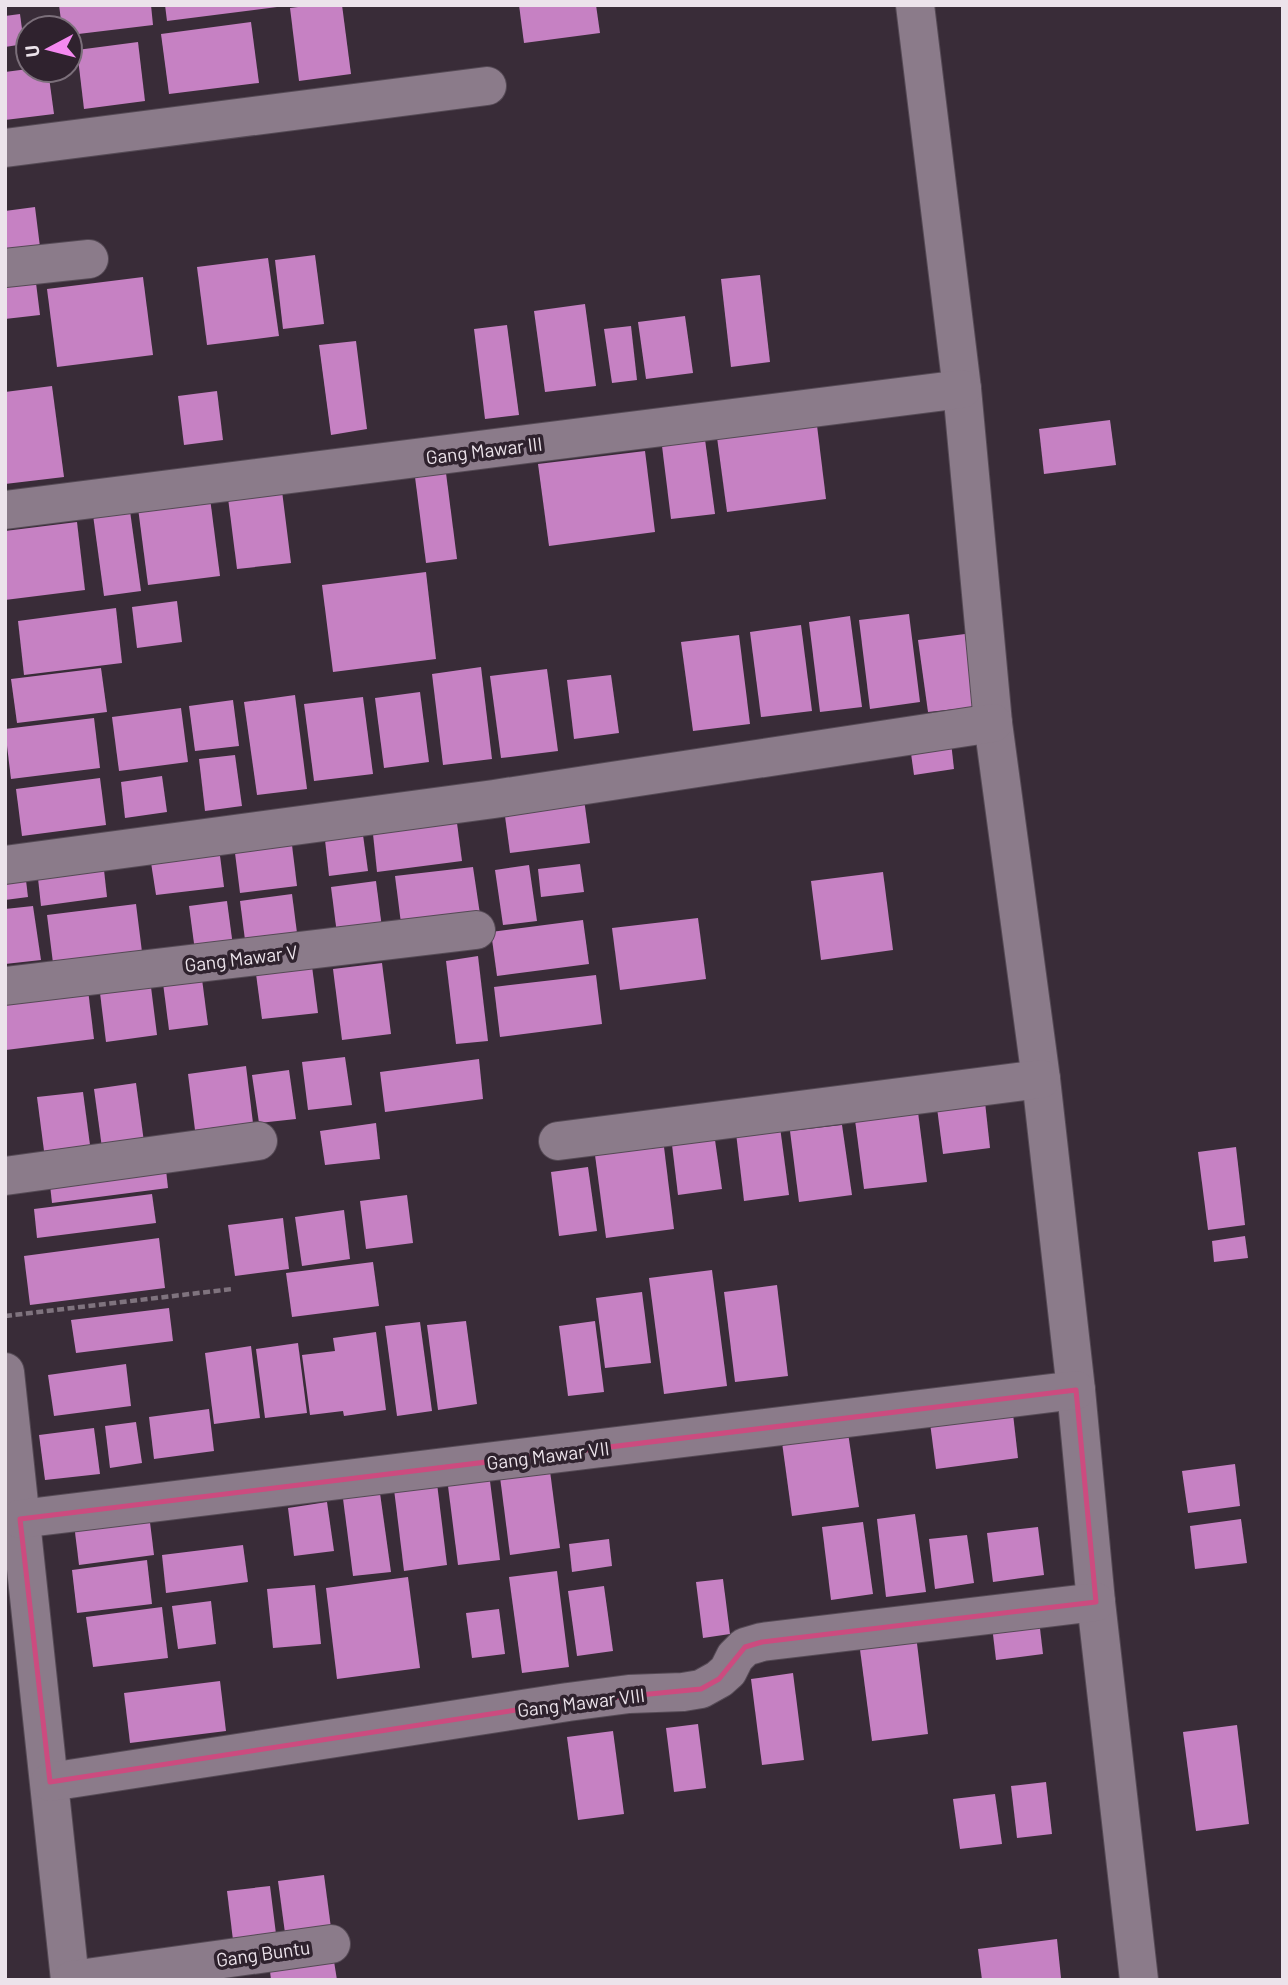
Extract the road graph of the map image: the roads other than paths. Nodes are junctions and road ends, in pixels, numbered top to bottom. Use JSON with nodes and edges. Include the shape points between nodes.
{"nodes":[{"id":1,"x":915,"y":5,"type":"edge"},
{"id":2,"x":487,"y":86,"type":"dead end"},
{"id":3,"x":5,"y":148,"type":"edge"},
{"id":4,"x":89,"y":258,"type":"dead end"},
{"id":5,"x":5,"y":268,"type":"edge"},
{"id":6,"x":962,"y":389,"type":"junction"},
{"id":7,"x":5,"y":510,"type":"edge"},
{"id":8,"x":993,"y":723,"type":"junction"},
{"id":9,"x":5,"y":865,"type":"edge"},
{"id":10,"x":476,"y":930,"type":"dead end"},
{"id":11,"x":5,"y":986,"type":"edge"},
{"id":12,"x":1041,"y":1079,"type":"junction"},
{"id":13,"x":258,"y":1140,"type":"dead end"},
{"id":14,"x":558,"y":1141,"type":"dead end"},
{"id":15,"x":5,"y":1176,"type":"edge"},
{"id":16,"x":5,"y":1372,"type":"edge"},
{"id":17,"x":1076,"y":1390,"type":"junction"},
{"id":18,"x":20,"y":1519,"type":"junction"},
{"id":19,"x":1096,"y":1602,"type":"junction"},
{"id":20,"x":19,"y":1644,"type":"edge"},
{"id":21,"x":50,"y":1782,"type":"junction"},
{"id":22,"x":331,"y":1944,"type":"dead end"},
{"id":23,"x":71,"y":1980,"type":"edge"},
{"id":24,"x":1139,"y":1980,"type":"edge"}],
"edges":[{"from":1,"to":6,"type":"street"},
{"from":2,"to":3,"type":"street"},
{"from":4,"to":5,"type":"street"},
{"from":6,"to":7,"type":"street","name":"Gang Mawar III"},
{"from":6,"to":8,"type":"street"},
{"from":8,"to":9,"type":"street","via":[[494,799]]},
{"from":8,"to":12,"type":"street"},
{"from":10,"to":11,"type":"street","name":"Gang Mawar V"},
{"from":12,"to":14,"type":"street"},
{"from":12,"to":17,"type":"street"},
{"from":13,"to":15,"type":"street"},
{"from":16,"to":18,"type":"street"},
{"from":17,"to":18,"type":"street","name":"Gang Mawar VII"},
{"from":17,"to":19,"type":"street"},
{"from":18,"to":20,"type":"street","via":[[32,1604]]},
{"from":19,"to":21,"type":"street","name":"Gang Mawar VIII","via":[[762,1642],[745,1647],[728,1671],[701,1689],[568,1702]]},
{"from":19,"to":24,"type":"street"},
{"from":20,"to":21,"type":"street"},
{"from":21,"to":23,"type":"street"},
{"from":22,"to":23,"type":"street","name":"Gang Buntu"}]}
